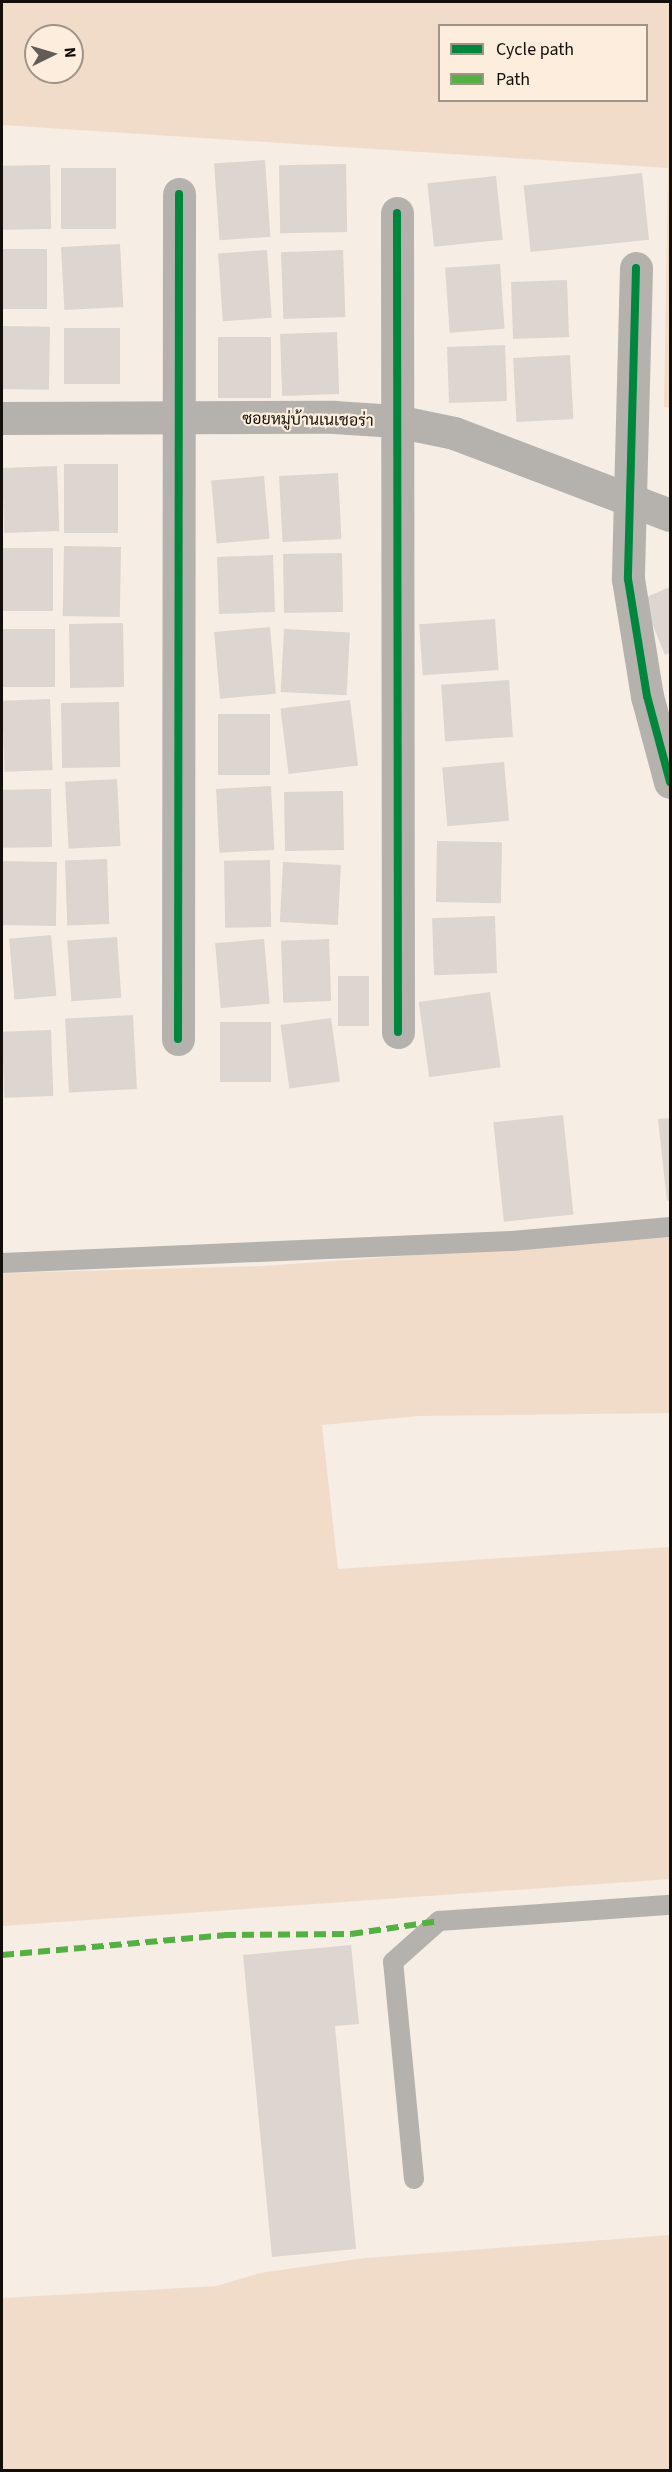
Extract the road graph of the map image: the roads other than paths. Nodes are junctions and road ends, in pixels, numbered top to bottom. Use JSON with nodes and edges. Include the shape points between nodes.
{"nodes":[{"id":1,"x":179,"y":194,"type":"dead end"},
{"id":2,"x":397,"y":213,"type":"dead end"},
{"id":3,"x":636,"y":268,"type":"dead end"},
{"id":4,"x":2,"y":418,"type":"edge"},
{"id":5,"x":180,"y":420,"type":"junction"},
{"id":6,"x":396,"y":422,"type":"junction"},
{"id":7,"x":628,"y":501,"type":"junction"},
{"id":8,"x":670,"y":515,"type":"edge"},
{"id":9,"x":670,"y":782,"type":"edge"},
{"id":10,"x":398,"y":1032,"type":"dead end"},
{"id":11,"x":178,"y":1039,"type":"dead end"},
{"id":12,"x":670,"y":1227,"type":"edge"},
{"id":13,"x":2,"y":1263,"type":"edge"},
{"id":14,"x":670,"y":1905,"type":"edge"},
{"id":15,"x":414,"y":2179,"type":"dead end"}],
"edges":[{"from":1,"to":5,"type":"street"},
{"from":2,"to":6,"type":"street"},
{"from":3,"to":7,"type":"street"},
{"from":4,"to":5,"type":"street","name":"ซอยหมู่บ้านเนเชอร่า"},
{"from":5,"to":6,"type":"street","name":"ซอยหมู่บ้านเนเชอร่า","via":[[334,417]]},
{"from":5,"to":11,"type":"street"},
{"from":6,"to":7,"type":"street","name":"ซอยหมู่บ้านเนเชอร่า","via":[[454,433]]},
{"from":6,"to":10,"type":"street"},
{"from":7,"to":8,"type":"street","name":"ซอยหมู่บ้านเนเชอร่า"},
{"from":7,"to":9,"type":"street","via":[[628,579],[634,628]]},
{"from":12,"to":13,"type":"lane","via":[[512,1240]]},
{"from":14,"to":15,"type":"lane","via":[[439,1921],[393,1962]]}]}
